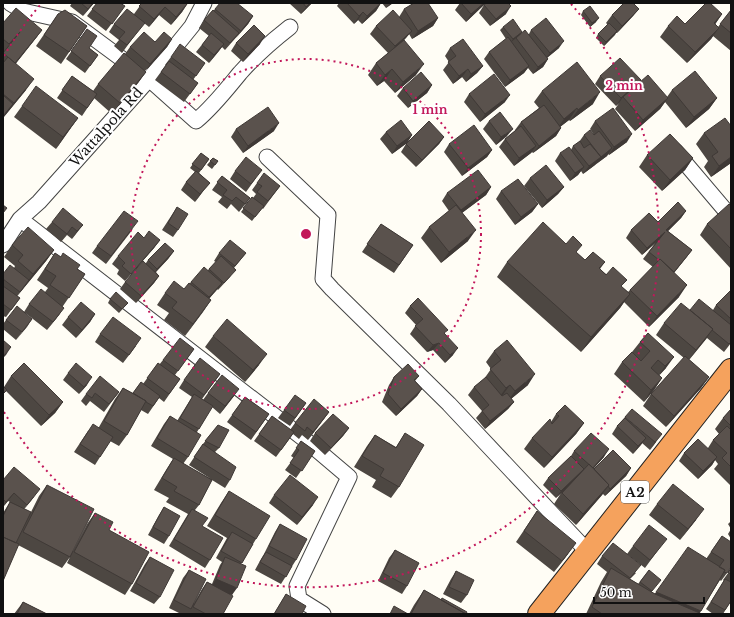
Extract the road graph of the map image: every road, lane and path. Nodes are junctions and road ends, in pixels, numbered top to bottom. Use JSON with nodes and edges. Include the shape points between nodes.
{"nodes":[{"id":1,"x":10,"y":3,"type":"edge"},
{"id":2,"x":204,"y":3,"type":"edge"},
{"id":3,"x":290,"y":27,"type":"dead end"},
{"id":4,"x":149,"y":78,"type":"junction"},
{"id":5,"x":666,"y":142,"type":"edge"},
{"id":6,"x":267,"y":157,"type":"dead end"},
{"id":7,"x":731,"y":217,"type":"edge"},
{"id":8,"x":20,"y":219,"type":"junction"},
{"id":9,"x":3,"y":246,"type":"edge"},
{"id":10,"x":730,"y":373,"type":"edge"},
{"id":11,"x":588,"y":552,"type":"junction"},
{"id":12,"x":323,"y":614,"type":"edge"},
{"id":13,"x":539,"y":614,"type":"edge"}],
"edges":[{"from":1,"to":4,"type":"street","via":[[23,11],[72,22]]},
{"from":2,"to":4,"type":"street","name":"Wattalpola Rd","via":[[192,26]]},
{"from":3,"to":4,"type":"street","via":[[257,55],[209,110],[196,121]]},
{"from":4,"to":8,"type":"street","name":"Wattalpola Rd","via":[[39,202]]},
{"from":5,"to":7,"type":"street"},
{"from":6,"to":11,"type":"street","via":[[328,215],[323,279],[449,404]]},
{"from":8,"to":9,"type":"street","name":"Wattalpola Rd"},
{"from":8,"to":12,"type":"street","via":[[349,476],[297,586],[299,599]]},
{"from":10,"to":11,"type":"highway","number":"A2"},
{"from":11,"to":13,"type":"highway","number":"A2"}]}
